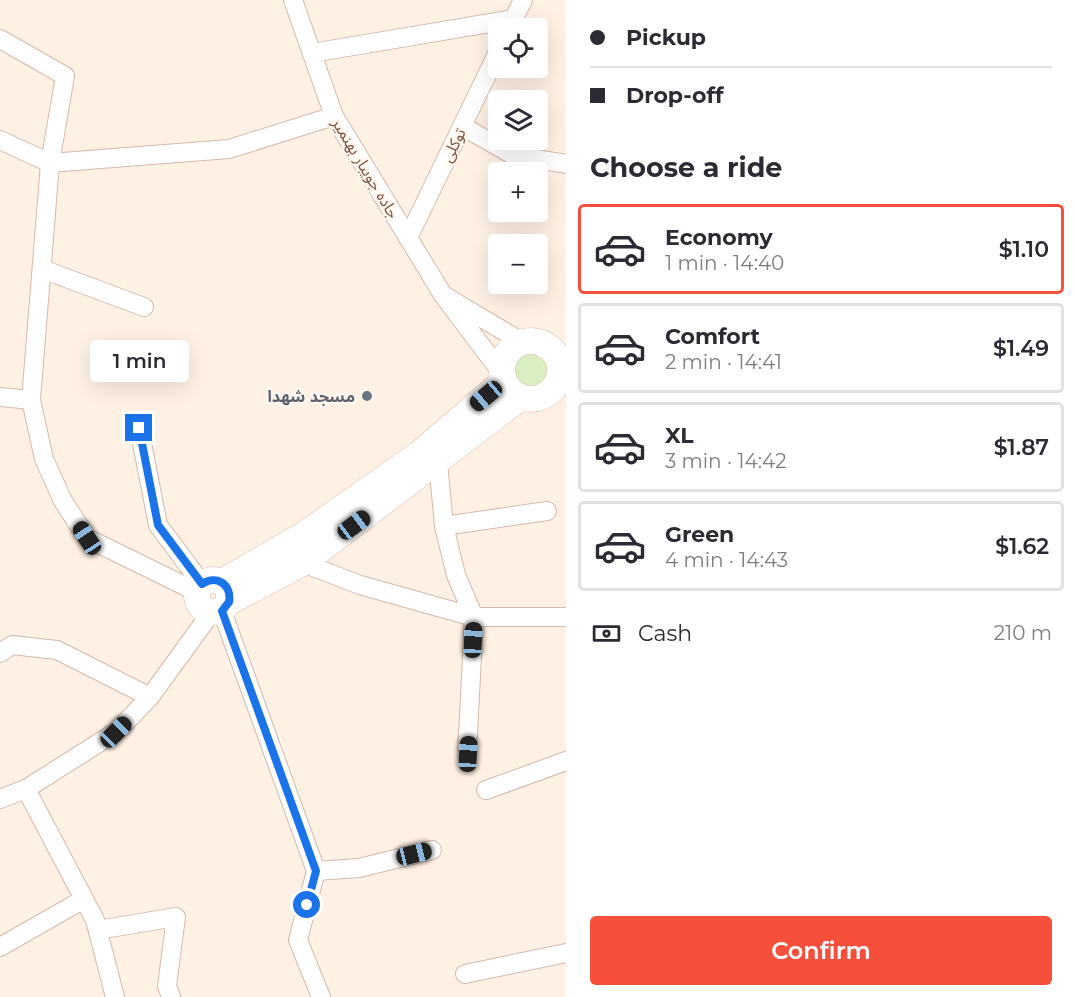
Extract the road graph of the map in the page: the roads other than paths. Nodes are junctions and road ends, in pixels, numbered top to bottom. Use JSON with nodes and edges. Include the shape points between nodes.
{"nodes":[{"id":1,"x":293,"y":0,"type":"edge"},
{"id":2,"x":304,"y":0,"type":"edge"},
{"id":3,"x":523,"y":0,"type":"edge"},
{"id":4,"x":514,"y":18,"type":"edge"},
{"id":5,"x":302,"y":25,"type":"junction"},
{"id":6,"x":488,"y":27,"type":"edge"},
{"id":7,"x":0,"y":39,"type":"edge"},
{"id":8,"x":312,"y":53,"type":"junction"},
{"id":9,"x":488,"y":73,"type":"edge"},
{"id":10,"x":334,"y":116,"type":"junction"},
{"id":11,"x":462,"y":126,"type":"junction"},
{"id":12,"x":0,"y":140,"type":"edge"},
{"id":13,"x":50,"y":163,"type":"junction"},
{"id":14,"x":566,"y":164,"type":"edge"},
{"id":15,"x":408,"y":238,"type":"junction"},
{"id":16,"x":42,"y":269,"type":"junction"},
{"id":17,"x":443,"y":295,"type":"junction"},
{"id":18,"x":144,"y":307,"type":"dead end"},
{"id":19,"x":522,"y":342,"type":"junction"},
{"id":20,"x":558,"y":347,"type":"edge"},
{"id":21,"x":508,"y":384,"type":"junction"},
{"id":22,"x":561,"y":384,"type":"edge"},
{"id":23,"x":0,"y":397,"type":"edge"},
{"id":24,"x":31,"y":400,"type":"junction"},
{"id":25,"x":139,"y":428,"type":"dead end"},
{"id":26,"x":438,"y":462,"type":"junction"},
{"id":27,"x":547,"y":511,"type":"dead end"},
{"id":28,"x":444,"y":526,"type":"junction"},
{"id":29,"x":303,"y":563,"type":"junction"},
{"id":30,"x":214,"y":597,"type":"junction"},
{"id":31,"x":474,"y":617,"type":"junction"},
{"id":32,"x":566,"y":617,"type":"edge"},
{"id":33,"x":0,"y":653,"type":"edge"},
{"id":34,"x":150,"y":697,"type":"junction"},
{"id":35,"x":468,"y":754,"type":"dead end"},
{"id":36,"x":566,"y":761,"type":"edge"},
{"id":37,"x":26,"y":789,"type":"junction"},
{"id":38,"x":486,"y":790,"type":"dead end"},
{"id":39,"x":0,"y":799,"type":"edge"},
{"id":40,"x":432,"y":850,"type":"dead end"},
{"id":41,"x":316,"y":871,"type":"junction"},
{"id":42,"x":84,"y":899,"type":"junction"},
{"id":43,"x":98,"y":930,"type":"junction"},
{"id":44,"x":0,"y":947,"type":"edge"},
{"id":45,"x":566,"y":953,"type":"edge"},
{"id":46,"x":465,"y":974,"type":"dead end"},
{"id":47,"x":115,"y":997,"type":"edge"},
{"id":48,"x":171,"y":997,"type":"edge"},
{"id":49,"x":321,"y":997,"type":"edge"}],
"edges":[{"from":1,"to":5,"type":"street","name":"جاده جویبار بهنمیر"},
{"from":2,"to":5,"type":"street"},
{"from":3,"to":4,"type":"street"},
{"from":5,"to":8,"type":"street","name":"جاده جویبار بهنمیر"},
{"from":6,"to":8,"type":"street"},
{"from":7,"to":13,"type":"street","via":[[65,76]]},
{"from":8,"to":10,"type":"street","name":"جاده جویبار بهنمیر"},
{"from":9,"to":11,"type":"street","name":"توکلی"},
{"from":10,"to":13,"type":"street","via":[[229,149]]},
{"from":10,"to":15,"type":"street","name":"جاده جویبار بهنمیر"},
{"from":11,"to":14,"type":"street","via":[[513,155]]},
{"from":11,"to":15,"type":"street","name":"توکلی"},
{"from":12,"to":13,"type":"street"},
{"from":13,"to":16,"type":"street"},
{"from":15,"to":17,"type":"street","name":"جاده جویبار بهنمیر"},
{"from":16,"to":18,"type":"street"},
{"from":16,"to":24,"type":"street"},
{"from":17,"to":19,"type":"street"},
{"from":17,"to":21,"type":"street","name":"جاده جویبار بهنمیر"},
{"from":19,"to":20,"type":"main road"},
{"from":19,"to":21,"type":"main road","via":[[506,354],[502,363]]},
{"from":20,"to":22,"type":"main road"},
{"from":21,"to":22,"type":"main road","via":[[537,399]]},
{"from":21,"to":26,"type":"main road"},
{"from":21,"to":30,"type":"main road","via":[[419,454]]},
{"from":23,"to":24,"type":"street"},
{"from":24,"to":30,"type":"street","via":[[44,459],[63,501],[87,538]]},
{"from":25,"to":30,"type":"street","via":[[158,525]]},
{"from":26,"to":28,"type":"street"},
{"from":26,"to":29,"type":"main road"},
{"from":27,"to":28,"type":"street"},
{"from":28,"to":31,"type":"street","via":[[456,575]]},
{"from":29,"to":30,"type":"main road"},
{"from":29,"to":31,"type":"street","via":[[360,585]]},
{"from":30,"to":34,"type":"street"},
{"from":30,"to":41,"type":"street"},
{"from":31,"to":32,"type":"street"},
{"from":31,"to":35,"type":"street"},
{"from":33,"to":34,"type":"street","via":[[12,645],[57,650]]},
{"from":34,"to":37,"type":"street","via":[[116,732]]},
{"from":36,"to":38,"type":"street"},
{"from":37,"to":39,"type":"street"},
{"from":37,"to":42,"type":"street"},
{"from":40,"to":41,"type":"street","via":[[359,868]]},
{"from":41,"to":49,"type":"street","via":[[298,940]]},
{"from":42,"to":43,"type":"street"},
{"from":42,"to":44,"type":"street"},
{"from":43,"to":47,"type":"street"},
{"from":43,"to":48,"type":"street","via":[[176,917],[167,986]]},
{"from":45,"to":46,"type":"street"}]}
